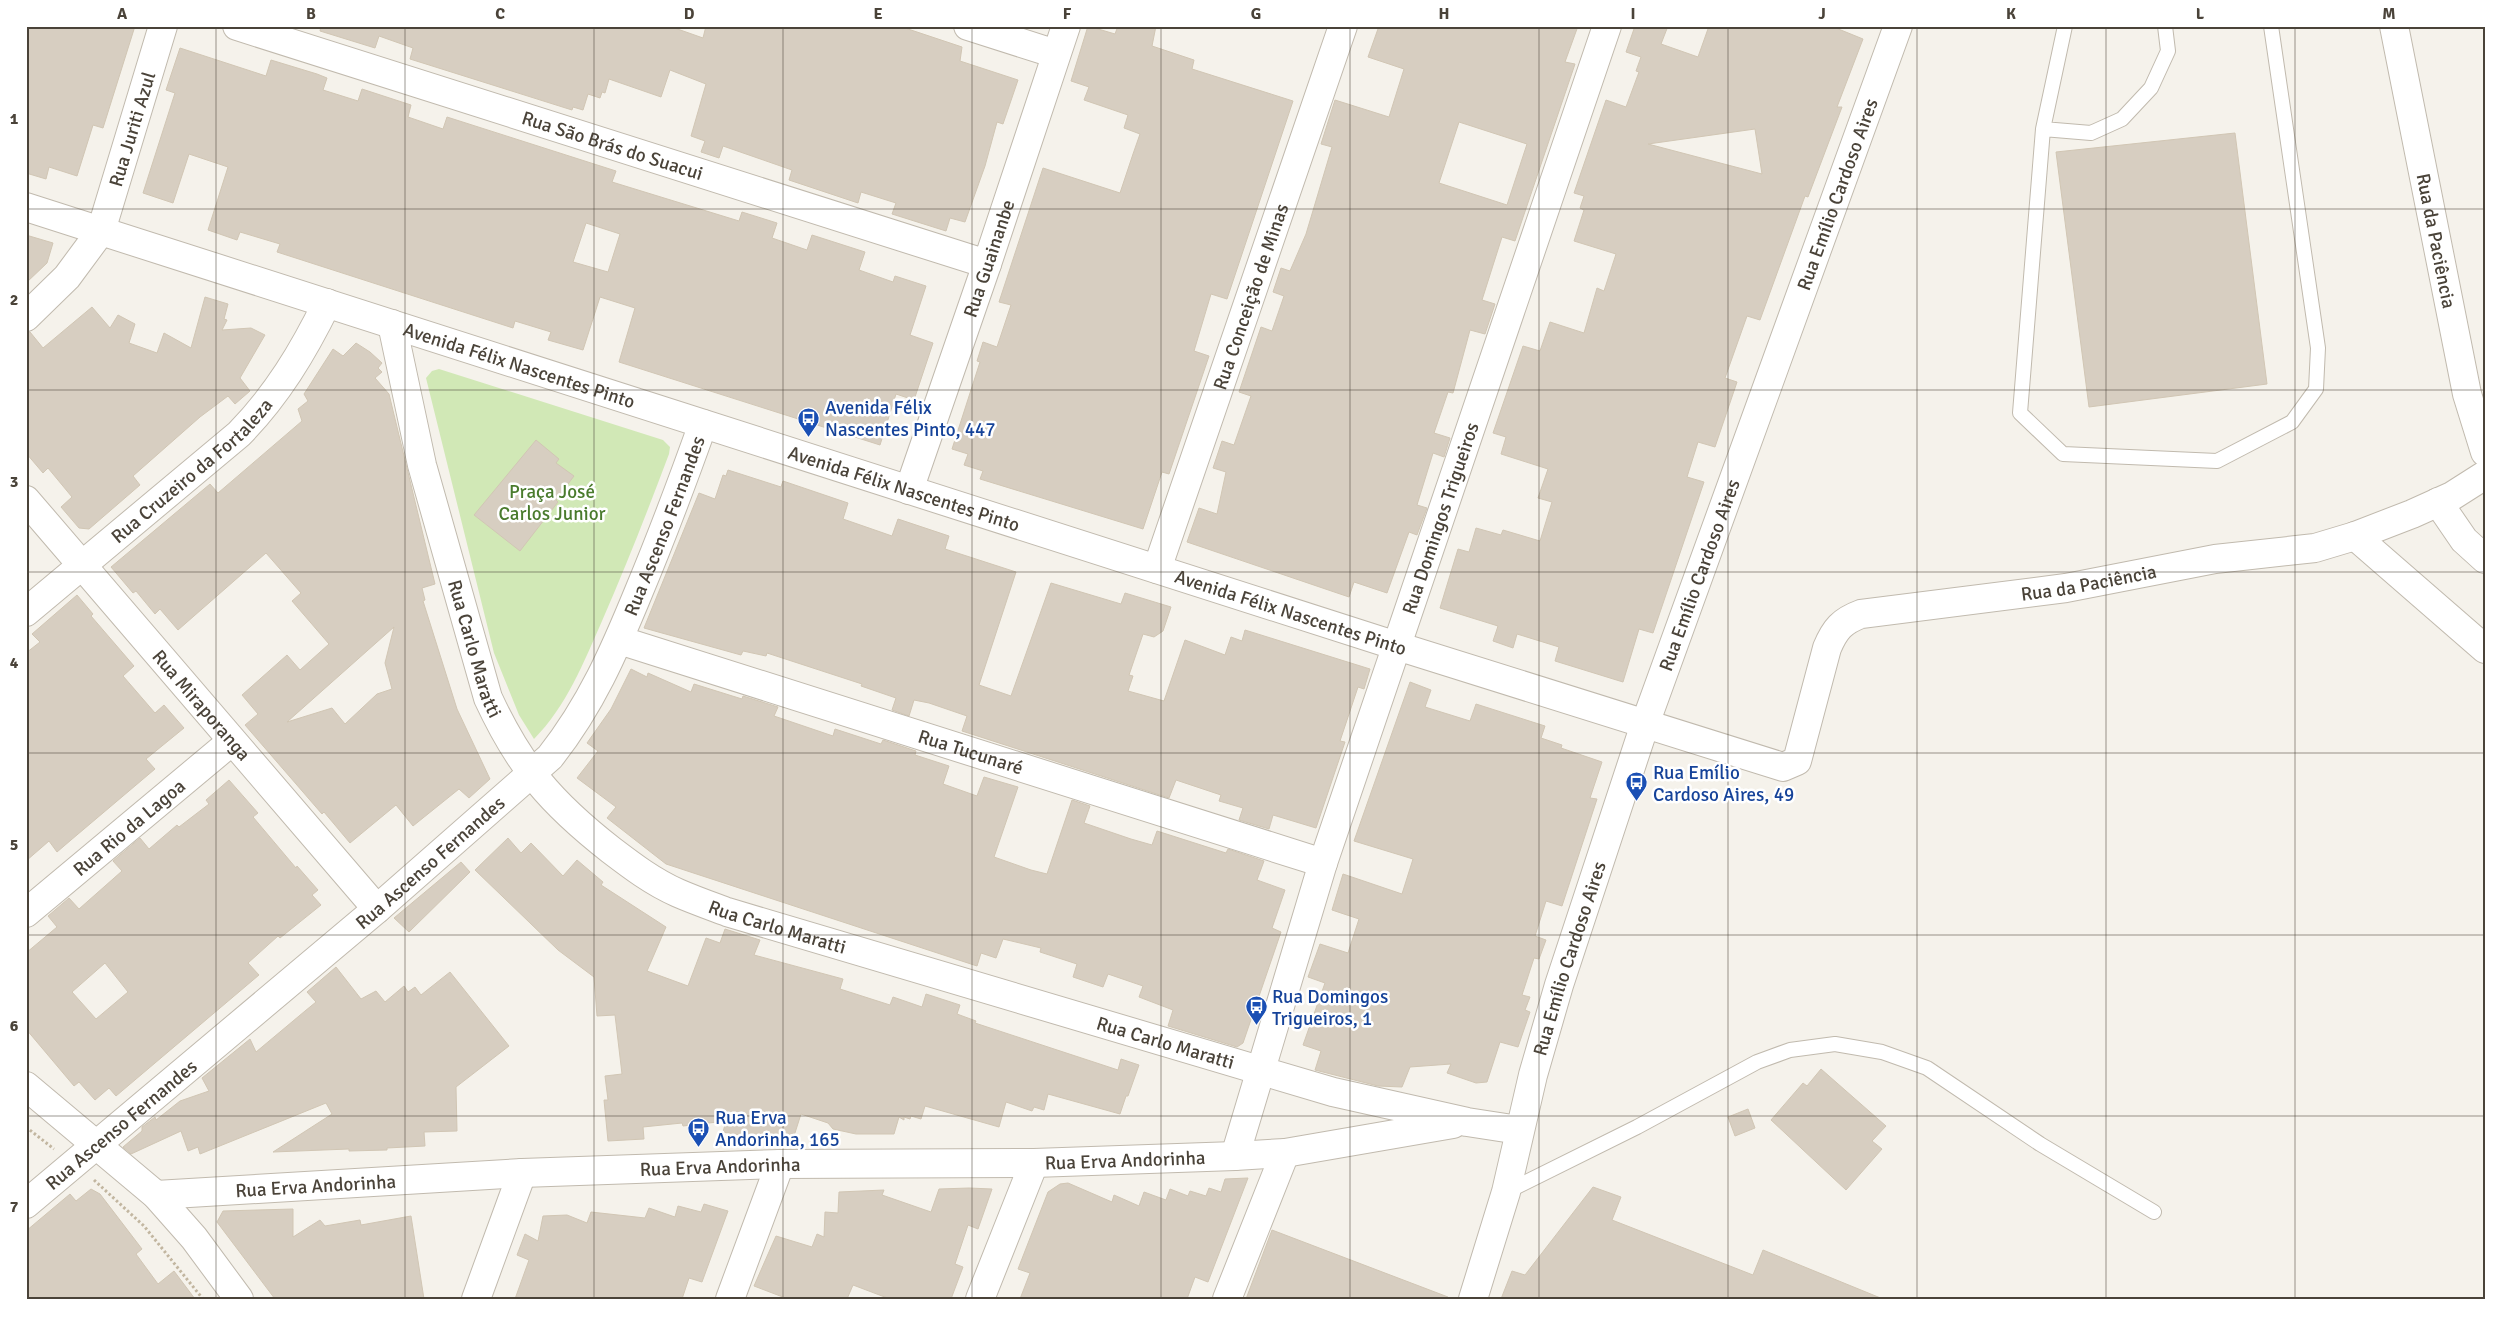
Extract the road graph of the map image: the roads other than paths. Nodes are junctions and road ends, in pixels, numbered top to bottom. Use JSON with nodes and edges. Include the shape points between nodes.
{"nodes":[{"id":1,"x":163,"y":26,"type":"edge"},
{"id":2,"x":237,"y":26,"type":"edge"},
{"id":3,"x":968,"y":26,"type":"edge"},
{"id":4,"x":1066,"y":26,"type":"edge"},
{"id":5,"x":1343,"y":26,"type":"edge"},
{"id":6,"x":1607,"y":26,"type":"edge"},
{"id":7,"x":1898,"y":26,"type":"edge"},
{"id":8,"x":2065,"y":26,"type":"edge"},
{"id":9,"x":2165,"y":26,"type":"edge"},
{"id":10,"x":2271,"y":26,"type":"edge"},
{"id":11,"x":2394,"y":26,"type":"edge"},
{"id":12,"x":1056,"y":54,"type":"junction"},
{"id":13,"x":2043,"y":129,"type":"junction"},
{"id":14,"x":26,"y":207,"type":"edge"},
{"id":15,"x":101,"y":231,"type":"junction"},
{"id":16,"x":987,"y":264,"type":"junction"},
{"id":17,"x":327,"y":303,"type":"junction"},
{"id":18,"x":26,"y":317,"type":"edge"},
{"id":19,"x":392,"y":324,"type":"junction"},
{"id":20,"x":703,"y":424,"type":"junction"},
{"id":21,"x":2485,"y":452,"type":"edge"},
{"id":22,"x":2485,"y":475,"type":"edge"},
{"id":23,"x":909,"y":490,"type":"junction"},
{"id":24,"x":26,"y":500,"type":"edge"},
{"id":25,"x":2438,"y":502,"type":"junction"},
{"id":26,"x":2355,"y":536,"type":"junction"},
{"id":27,"x":2485,"y":558,"type":"edge"},
{"id":28,"x":82,"y":564,"type":"junction"},
{"id":29,"x":1156,"y":569,"type":"junction"},
{"id":30,"x":26,"y":612,"type":"edge"},
{"id":31,"x":619,"y":640,"type":"junction"},
{"id":32,"x":1397,"y":646,"type":"junction"},
{"id":33,"x":2485,"y":650,"type":"edge"},
{"id":34,"x":1645,"y":724,"type":"junction"},
{"id":35,"x":232,"y":740,"type":"junction"},
{"id":36,"x":1783,"y":767,"type":"joint"},
{"id":37,"x":531,"y":775,"type":"junction"},
{"id":38,"x":1323,"y":862,"type":"junction"},
{"id":39,"x":377,"y":909,"type":"junction"},
{"id":40,"x":26,"y":913,"type":"edge"},
{"id":41,"x":1262,"y":1070,"type":"junction"},
{"id":42,"x":26,"y":1086,"type":"edge"},
{"id":43,"x":1467,"y":1122,"type":"junction"},
{"id":44,"x":1519,"y":1130,"type":"junction"},
{"id":45,"x":96,"y":1145,"type":"junction"},
{"id":46,"x":1285,"y":1153,"type":"junction"},
{"id":47,"x":1235,"y":1156,"type":"junction"},
{"id":48,"x":1034,"y":1163,"type":"junction"},
{"id":49,"x":780,"y":1164,"type":"junction"},
{"id":50,"x":522,"y":1173,"type":"junction"},
{"id":51,"x":1506,"y":1192,"type":"junction"},
{"id":52,"x":156,"y":1195,"type":"junction"},
{"id":53,"x":26,"y":1204,"type":"edge"},
{"id":54,"x":2154,"y":1212,"type":"dead end"},
{"id":55,"x":240,"y":1299,"type":"edge"},
{"id":56,"x":476,"y":1299,"type":"edge"},
{"id":57,"x":730,"y":1299,"type":"edge"},
{"id":58,"x":980,"y":1299,"type":"edge"},
{"id":59,"x":1227,"y":1299,"type":"edge"},
{"id":60,"x":1473,"y":1299,"type":"edge"}],
"edges":[{"from":1,"to":15,"type":"street","name":"Rua Juriti Azul"},
{"from":2,"to":16,"type":"street","name":"Rua São Brás do Suacui"},
{"from":3,"to":12,"type":"street"},
{"from":4,"to":12,"type":"street","name":"Rua Guainanbe"},
{"from":5,"to":29,"type":"street","name":"Rua Conceição de Minas"},
{"from":6,"to":32,"type":"street","name":"Rua Domingos Trigueiros"},
{"from":7,"to":34,"type":"street","name":"Rua Emílio Cardoso Aires"},
{"from":8,"to":13,"type":"lane"},
{"from":9,"to":13,"type":"lane","via":[[2168,51],[2151,88],[2122,119],[2091,133]]},
{"from":10,"to":13,"type":"lane","via":[[2318,348],[2316,389],[2292,422],[2216,461],[2063,454],[2020,413]]},
{"from":11,"to":21,"type":"street","name":"Rua da Paciência","via":[[2467,394]]},
{"from":12,"to":16,"type":"street","name":"Rua Guainanbe"},
{"from":14,"to":15,"type":"street","name":"Avenida Félix Nascentes Pinto"},
{"from":15,"to":17,"type":"street","name":"Avenida Félix Nascentes Pinto"},
{"from":15,"to":18,"type":"street","name":"Rua Juriti Azul","via":[[67,277]]},
{"from":16,"to":23,"type":"street","name":"Rua Guainanbe"},
{"from":17,"to":19,"type":"street","name":"Avenida Félix Nascentes Pinto"},
{"from":17,"to":28,"type":"street","name":"Rua Cruzeiro da Fortaleza","via":[[295,363],[252,421]]},
{"from":19,"to":20,"type":"street","name":"Avenida Félix Nascentes Pinto"},
{"from":19,"to":37,"type":"street","name":"Rua Carlo Maratti","via":[[422,465],[488,698],[504,732]]},
{"from":20,"to":23,"type":"street","name":"Avenida Félix Nascentes Pinto"},
{"from":20,"to":31,"type":"street","name":"Rua Ascenso Fernandes"},
{"from":22,"to":25,"type":"street","name":"Rua da Paciência"},
{"from":23,"to":29,"type":"street","name":"Avenida Félix Nascentes Pinto"},
{"from":24,"to":28,"type":"street","name":"Rua Miraporanga"},
{"from":25,"to":26,"type":"street","name":"Rua da Paciência"},
{"from":25,"to":27,"type":"street","via":[[2464,540]]},
{"from":26,"to":33,"type":"street"},
{"from":26,"to":36,"type":"street","name":"Rua da Paciência","via":[[2315,548],[2215,559],[2066,588],[1850,618],[1834,630],[1827,648],[1797,761]]},
{"from":28,"to":30,"type":"street","name":"Rua Cruzeiro da Fortaleza"},
{"from":28,"to":35,"type":"street","name":"Rua Miraporanga"},
{"from":29,"to":32,"type":"street","name":"Avenida Félix Nascentes Pinto"},
{"from":31,"to":37,"type":"street","name":"Rua Ascenso Fernandes","via":[[574,727]]},
{"from":31,"to":38,"type":"street","name":"Rua Tucunaré"},
{"from":32,"to":34,"type":"street","name":"Avenida Félix Nascentes Pinto"},
{"from":32,"to":38,"type":"street","name":"Rua Domingos Trigueiros"},
{"from":34,"to":36,"type":"street","name":"Avenida Félix Nascentes Pinto"},
{"from":34,"to":44,"type":"street","name":"Rua Emílio Cardoso Aires","via":[[1559,985]]},
{"from":35,"to":39,"type":"street","name":"Rua Miraporanga"},
{"from":35,"to":40,"type":"street","name":"Rua Rio da Lagoa"},
{"from":37,"to":39,"type":"street","name":"Rua Ascenso Fernandes"},
{"from":37,"to":41,"type":"street","name":"Rua Carlo Maratti","via":[[579,825],[642,874],[677,893],[727,912]]},
{"from":38,"to":41,"type":"street","name":"Rua Domingos Trigueiros"},
{"from":39,"to":45,"type":"street","name":"Rua Ascenso Fernandes"},
{"from":41,"to":43,"type":"street","name":"Rua Carlo Maratti","via":[[1333,1092]]},
{"from":41,"to":47,"type":"street","name":"Rua Domingos Trigueiros"},
{"from":42,"to":45,"type":"street"},
{"from":43,"to":44,"type":"street","name":"Rua Carlo Maratti"},
{"from":43,"to":46,"type":"street"},
{"from":44,"to":51,"type":"street","name":"Rua Emílio Cardoso Aires"},
{"from":45,"to":52,"type":"street"},
{"from":45,"to":53,"type":"street","name":"Rua Ascenso Fernandes"},
{"from":46,"to":47,"type":"street","name":"Rua Erva Andorinha"},
{"from":46,"to":59,"type":"street"},
{"from":47,"to":48,"type":"street","name":"Rua Erva Andorinha"},
{"from":48,"to":49,"type":"street","name":"Rua Erva Andorinha"},
{"from":48,"to":58,"type":"street"},
{"from":49,"to":50,"type":"street","name":"Rua Erva Andorinha"},
{"from":49,"to":57,"type":"street"},
{"from":50,"to":52,"type":"street","name":"Rua Erva Andorinha"},
{"from":50,"to":56,"type":"street"},
{"from":51,"to":54,"type":"lane","via":[[1637,1127],[1757,1062],[1790,1050],[1835,1044],[1882,1052],[1927,1068],[2040,1144]]},
{"from":51,"to":60,"type":"street","name":"Rua Emílio Cardoso Aires"},
{"from":52,"to":55,"type":"street","via":[[194,1238]]}]}
